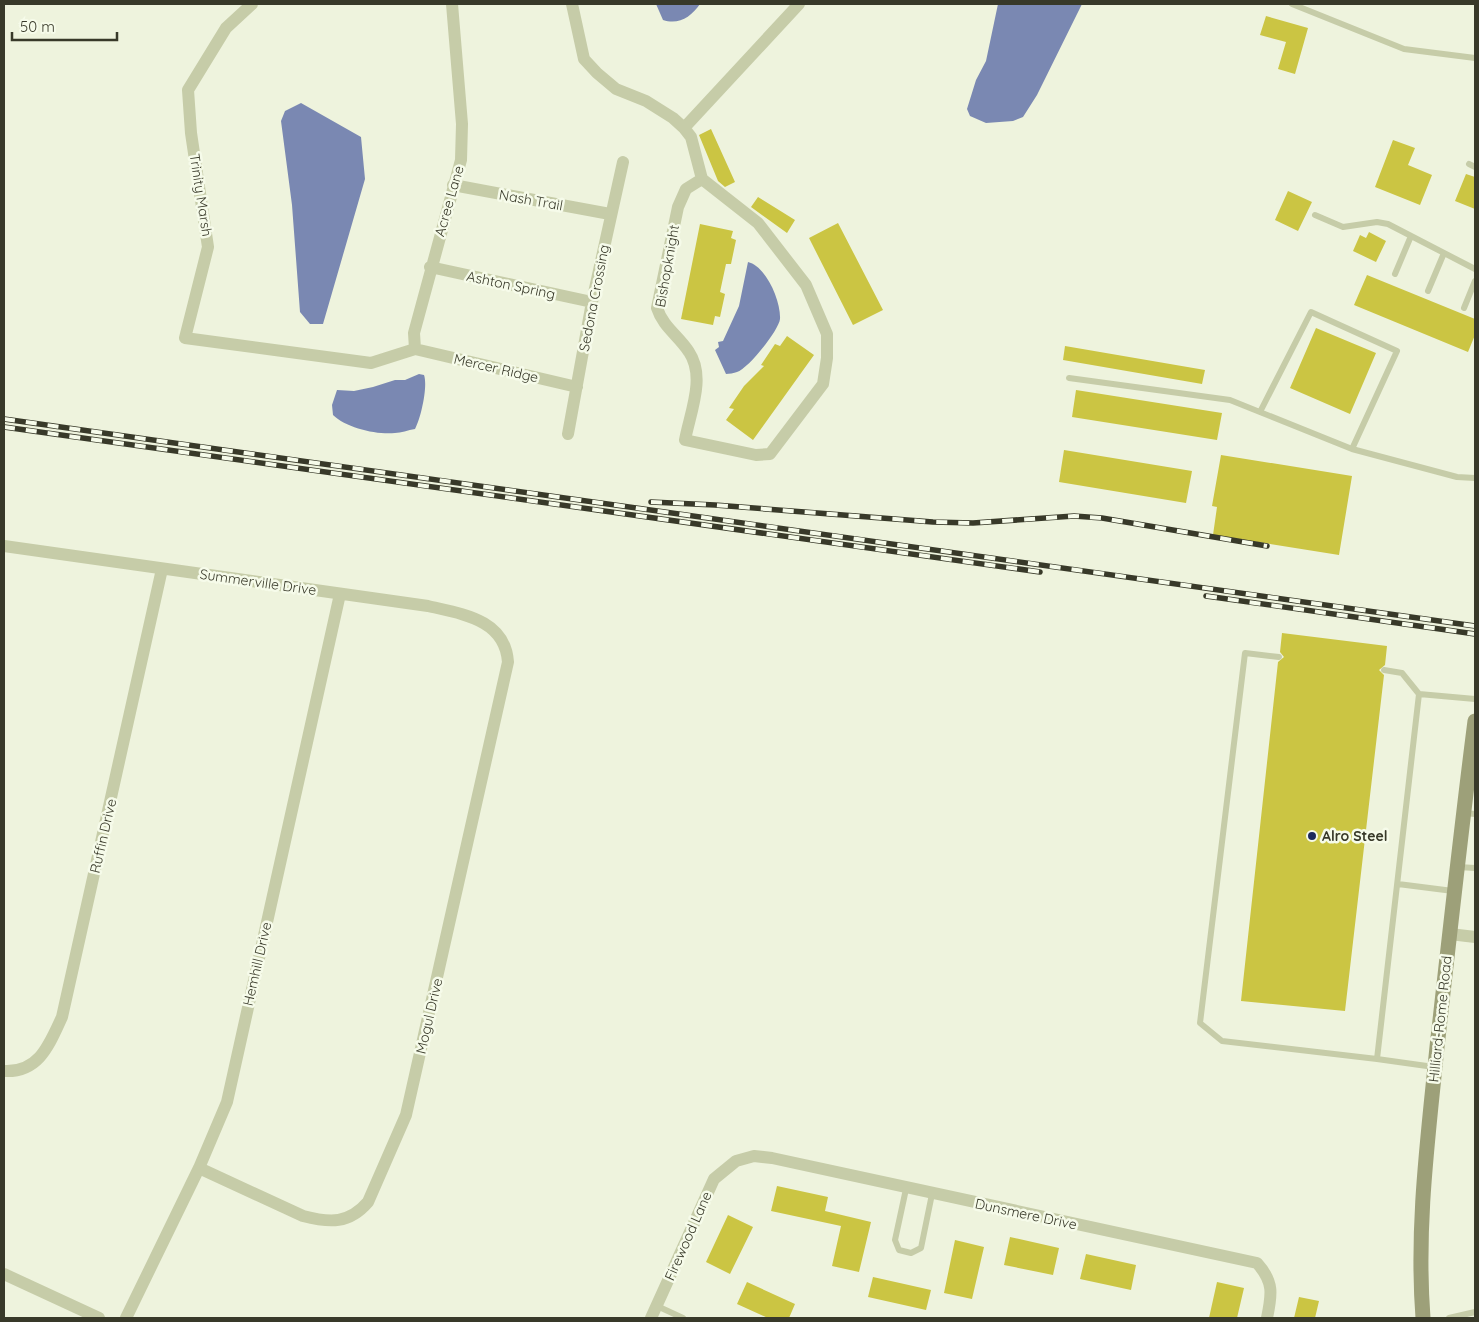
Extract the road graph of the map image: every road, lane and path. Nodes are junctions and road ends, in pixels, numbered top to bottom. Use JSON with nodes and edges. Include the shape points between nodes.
{"nodes":[{"id":1,"x":252,"y":4,"type":"edge"},
{"id":2,"x":452,"y":4,"type":"edge"},
{"id":3,"x":572,"y":4,"type":"edge"},
{"id":4,"x":799,"y":4,"type":"edge"},
{"id":5,"x":1292,"y":4,"type":"edge"},
{"id":6,"x":1475,"y":58,"type":"edge"},
{"id":7,"x":684,"y":128,"type":"junction"},
{"id":8,"x":623,"y":162,"type":"dead end"},
{"id":9,"x":702,"y":179,"type":"junction"},
{"id":10,"x":453,"y":185,"type":"junction"},
{"id":11,"x":610,"y":214,"type":"junction"},
{"id":12,"x":1315,"y":215,"type":"dead end"},
{"id":13,"x":1412,"y":236,"type":"junction"},
{"id":14,"x":1444,"y":253,"type":"junction"},
{"id":15,"x":430,"y":267,"type":"junction"},
{"id":16,"x":1475,"y":269,"type":"edge"},
{"id":17,"x":1395,"y":274,"type":"dead end"},
{"id":18,"x":1475,"y":281,"type":"edge"},
{"id":19,"x":1428,"y":291,"type":"dead end"},
{"id":20,"x":592,"y":302,"type":"junction"},
{"id":21,"x":1464,"y":308,"type":"dead end"},
{"id":22,"x":415,"y":349,"type":"junction"},
{"id":23,"x":1069,"y":378,"type":"dead end"},
{"id":24,"x":577,"y":387,"type":"junction"},
{"id":25,"x":1260,"y":412,"type":"junction"},
{"id":26,"x":568,"y":434,"type":"dead end"},
{"id":27,"x":1352,"y":449,"type":"junction"},
{"id":28,"x":1475,"y":478,"type":"edge"},
{"id":29,"x":4,"y":546,"type":"edge"},
{"id":30,"x":162,"y":569,"type":"junction"},
{"id":31,"x":340,"y":594,"type":"junction"},
{"id":32,"x":503,"y":641,"type":"joint"},
{"id":33,"x":1279,"y":657,"type":"dead end"},
{"id":34,"x":1384,"y":670,"type":"dead end"},
{"id":35,"x":1419,"y":694,"type":"junction"},
{"id":36,"x":1475,"y":699,"type":"edge"},
{"id":37,"x":1475,"y":721,"type":"edge"},
{"id":38,"x":1470,"y":813,"type":"edge"},
{"id":39,"x":1458,"y":867,"type":"junction"},
{"id":40,"x":1475,"y":868,"type":"edge"},
{"id":41,"x":1398,"y":884,"type":"junction"},
{"id":42,"x":1455,"y":892,"type":"junction"},
{"id":43,"x":1450,"y":934,"type":"junction"},
{"id":44,"x":1475,"y":937,"type":"edge"},
{"id":45,"x":1377,"y":1059,"type":"junction"},
{"id":46,"x":1435,"y":1067,"type":"junction"},
{"id":47,"x":4,"y":1071,"type":"edge"},
{"id":48,"x":736,"y":1161,"type":"joint"},
{"id":49,"x":199,"y":1168,"type":"junction"},
{"id":50,"x":906,"y":1188,"type":"junction"},
{"id":51,"x":932,"y":1194,"type":"junction"},
{"id":52,"x":4,"y":1274,"type":"edge"},
{"id":53,"x":657,"y":1306,"type":"junction"},
{"id":54,"x":1475,"y":1312,"type":"edge"},
{"id":55,"x":99,"y":1318,"type":"edge"},
{"id":56,"x":126,"y":1318,"type":"edge"},
{"id":57,"x":651,"y":1318,"type":"edge"},
{"id":58,"x":682,"y":1318,"type":"edge"},
{"id":59,"x":1267,"y":1318,"type":"edge"},
{"id":60,"x":1423,"y":1318,"type":"edge"},
{"id":61,"x":1449,"y":1318,"type":"edge"}],
"edges":[{"from":1,"to":22,"type":"street","name":"Trinity Marsh","via":[[226,28],[188,90],[208,248],[185,338],[371,363]]},
{"from":2,"to":10,"type":"street","name":"Acree Lane","via":[[462,124],[460,160]]},
{"from":3,"to":7,"type":"street","via":[[584,59],[597,74],[616,89],[646,101]]},
{"from":4,"to":7,"type":"street"},
{"from":5,"to":6,"type":"lane","via":[[1404,49]]},
{"from":7,"to":9,"type":"street","via":[[691,137]]},
{"from":8,"to":11,"type":"street","name":"Sedona Crossing"},
{"from":9,"to":9,"type":"street","name":"Bishopknight","via":[[686,189],[678,206],[657,308],[661,320],[690,352],[696,366],[697,383],[685,440],[756,455],[770,454],[823,384],[827,334],[806,285],[792,265],[758,223]]},
{"from":10,"to":11,"type":"street","name":"Nash Trail"},
{"from":10,"to":15,"type":"street","name":"Acree Lane"},
{"from":11,"to":20,"type":"street","name":"Sedona Crossing"},
{"from":12,"to":13,"type":"lane","via":[[1343,227],[1377,222],[1388,224]]},
{"from":13,"to":14,"type":"lane"},
{"from":13,"to":17,"type":"lane"},
{"from":14,"to":16,"type":"lane"},
{"from":14,"to":19,"type":"lane"},
{"from":15,"to":20,"type":"street","name":"Ashton Spring"},
{"from":15,"to":22,"type":"street","name":"Acree Lane","via":[[414,333]]},
{"from":18,"to":21,"type":"lane"},
{"from":20,"to":24,"type":"street","name":"Sedona Crossing"},
{"from":22,"to":24,"type":"street","name":"Mercer Ridge"},
{"from":23,"to":25,"type":"lane","via":[[1230,400]]},
{"from":24,"to":26,"type":"street","name":"Sedona Crossing"},
{"from":25,"to":27,"type":"lane"},
{"from":25,"to":27,"type":"lane","via":[[1311,312],[1396,351]]},
{"from":27,"to":28,"type":"lane","via":[[1457,477]]},
{"from":29,"to":30,"type":"street","name":"Summerville Drive"},
{"from":30,"to":31,"type":"street","name":"Summerville Drive"},
{"from":30,"to":47,"type":"street","name":"Ruffin Drive","via":[[62,1017],[42,1058],[26,1069]]},
{"from":31,"to":32,"type":"street","name":"Summerville Drive","via":[[468,615],[494,630]]},
{"from":31,"to":49,"type":"street","name":"Hemhill Drive","via":[[227,1102]]},
{"from":32,"to":49,"type":"street","name":"Mogul Drive","via":[[508,662],[406,1115],[368,1202],[358,1214],[337,1221],[320,1220],[303,1216]]},
{"from":33,"to":45,"type":"lane","via":[[1245,653],[1200,1022],[1222,1041]]},
{"from":34,"to":35,"type":"lane","via":[[1402,673]]},
{"from":35,"to":36,"type":"lane"},
{"from":35,"to":41,"type":"lane"},
{"from":37,"to":38,"type":"main road","name":"Hilliard-Rome Road"},
{"from":38,"to":39,"type":"main road","name":"Hilliard-Rome Road"},
{"from":39,"to":40,"type":"lane"},
{"from":39,"to":42,"type":"main road","name":"Hilliard-Rome Road"},
{"from":41,"to":42,"type":"lane"},
{"from":41,"to":45,"type":"lane"},
{"from":42,"to":43,"type":"main road","name":"Hilliard-Rome Road"},
{"from":43,"to":44,"type":"street"},
{"from":43,"to":46,"type":"main road","name":"Hilliard-Rome Road"},
{"from":45,"to":46,"type":"lane"},
{"from":46,"to":60,"type":"main road","name":"Hilliard-Rome Road","via":[[1420,1240]]},
{"from":48,"to":50,"type":"street","name":"Dunsmere Drive","via":[[754,1156],[772,1158]]},
{"from":48,"to":53,"type":"street","name":"Firewood Lane","via":[[714,1179]]},
{"from":49,"to":56,"type":"street","name":"Hemhill Drive"},
{"from":50,"to":51,"type":"street","name":"Dunsmere Drive"},
{"from":50,"to":51,"type":"lane","via":[[895,1240],[899,1250],[911,1253],[921,1248]]},
{"from":51,"to":59,"type":"street","name":"Dunsmere Drive","via":[[1257,1263],[1267,1274],[1271,1286]]},
{"from":52,"to":55,"type":"street"},
{"from":53,"to":57,"type":"street","name":"Firewood Lane"},
{"from":53,"to":58,"type":"lane"},
{"from":54,"to":61,"type":"lane"}]}
